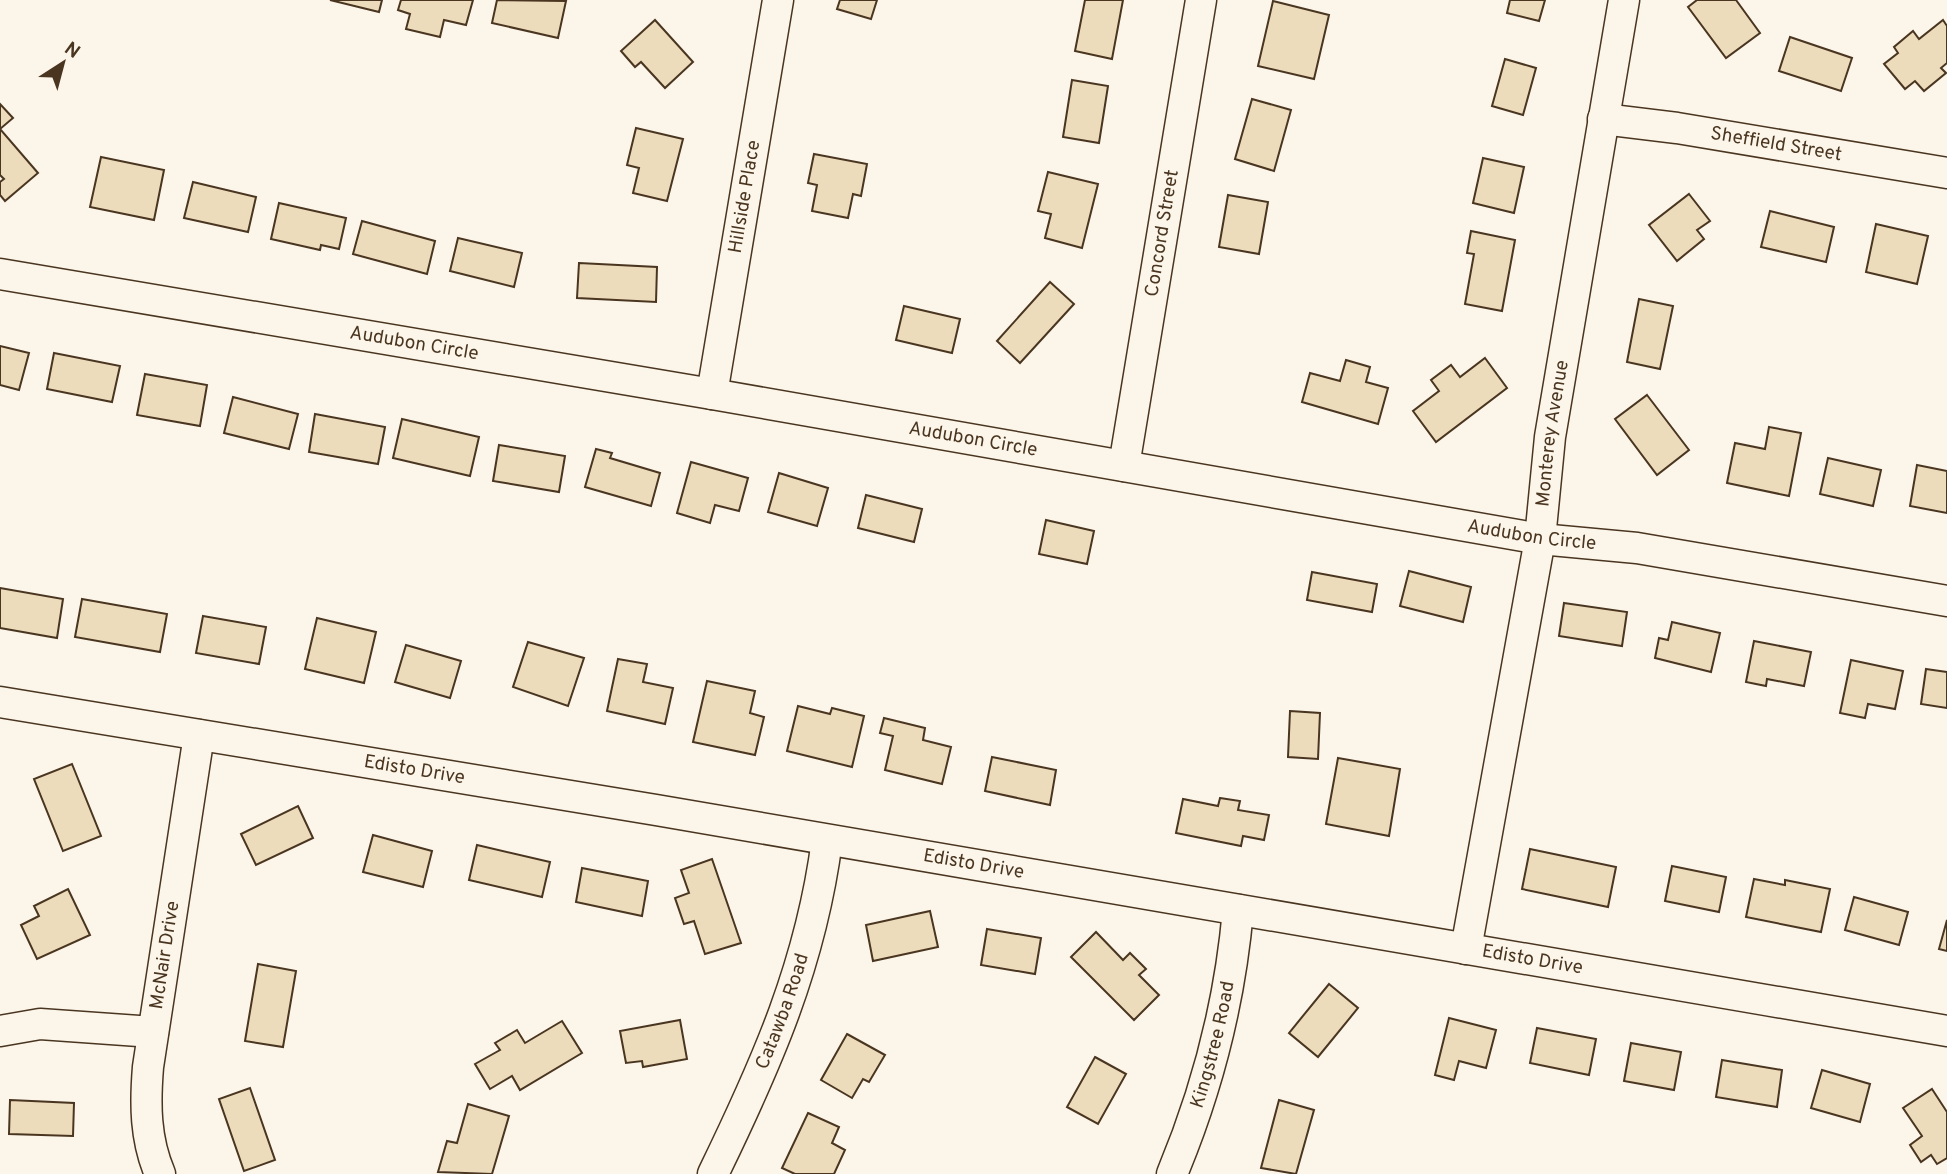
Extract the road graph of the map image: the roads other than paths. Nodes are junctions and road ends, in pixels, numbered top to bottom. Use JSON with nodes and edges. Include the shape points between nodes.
{"nodes":[{"id":1,"x":778,"y":0,"type":"edge"},
{"id":2,"x":1200,"y":0,"type":"edge"},
{"id":3,"x":1623,"y":0,"type":"edge"},
{"id":4,"x":1603,"y":119,"type":"junction"},
{"id":5,"x":1947,"y":173,"type":"edge"},
{"id":6,"x":0,"y":274,"type":"edge"},
{"id":7,"x":712,"y":394,"type":"junction"},
{"id":8,"x":1124,"y":466,"type":"junction"},
{"id":9,"x":1540,"y":539,"type":"junction"},
{"id":10,"x":1947,"y":601,"type":"edge"},
{"id":11,"x":0,"y":702,"type":"edge"},
{"id":12,"x":199,"y":735,"type":"junction"},
{"id":13,"x":827,"y":840,"type":"junction"},
{"id":14,"x":1238,"y":910,"type":"junction"},
{"id":15,"x":1466,"y":949,"type":"junction"},
{"id":16,"x":0,"y":1031,"type":"edge"},
{"id":17,"x":153,"y":1031,"type":"junction"},
{"id":18,"x":1947,"y":1031,"type":"edge"},
{"id":19,"x":160,"y":1174,"type":"edge"},
{"id":20,"x":713,"y":1174,"type":"edge"},
{"id":21,"x":1172,"y":1174,"type":"edge"}],
"edges":[{"from":1,"to":7,"type":"street","name":"Hillside Place"},
{"from":2,"to":8,"type":"street","name":"Concord Street"},
{"from":3,"to":4,"type":"street","name":"Monterey Avenue"},
{"from":4,"to":5,"type":"street","name":"Sheffield Street"},
{"from":4,"to":9,"type":"street","name":"Monterey Avenue","via":[[1550,438]]},
{"from":6,"to":7,"type":"street","name":"Audubon Circle"},
{"from":7,"to":8,"type":"street","name":"Audubon Circle"},
{"from":8,"to":9,"type":"street","name":"Audubon Circle"},
{"from":9,"to":10,"type":"street","name":"Audubon Circle","via":[[1637,548]]},
{"from":9,"to":15,"type":"street","name":"Monterey Avenue"},
{"from":11,"to":12,"type":"street","name":"Edisto Drive"},
{"from":12,"to":13,"type":"street","name":"Edisto Drive"},
{"from":12,"to":17,"type":"street","name":"McNair Drive"},
{"from":13,"to":14,"type":"street","name":"Edisto Drive"},
{"from":13,"to":20,"type":"street","name":"Catawba Road","via":[[820,892],[791,1000]]},
{"from":14,"to":15,"type":"street","name":"Edisto Drive"},
{"from":14,"to":21,"type":"street","name":"Kingstree Road","via":[[1216,1048]]},
{"from":15,"to":18,"type":"street","name":"Edisto Drive"},
{"from":16,"to":17,"type":"street","via":[[40,1024]]},
{"from":17,"to":19,"type":"street","name":"McNair Drive","via":[[145,1107]]}]}
